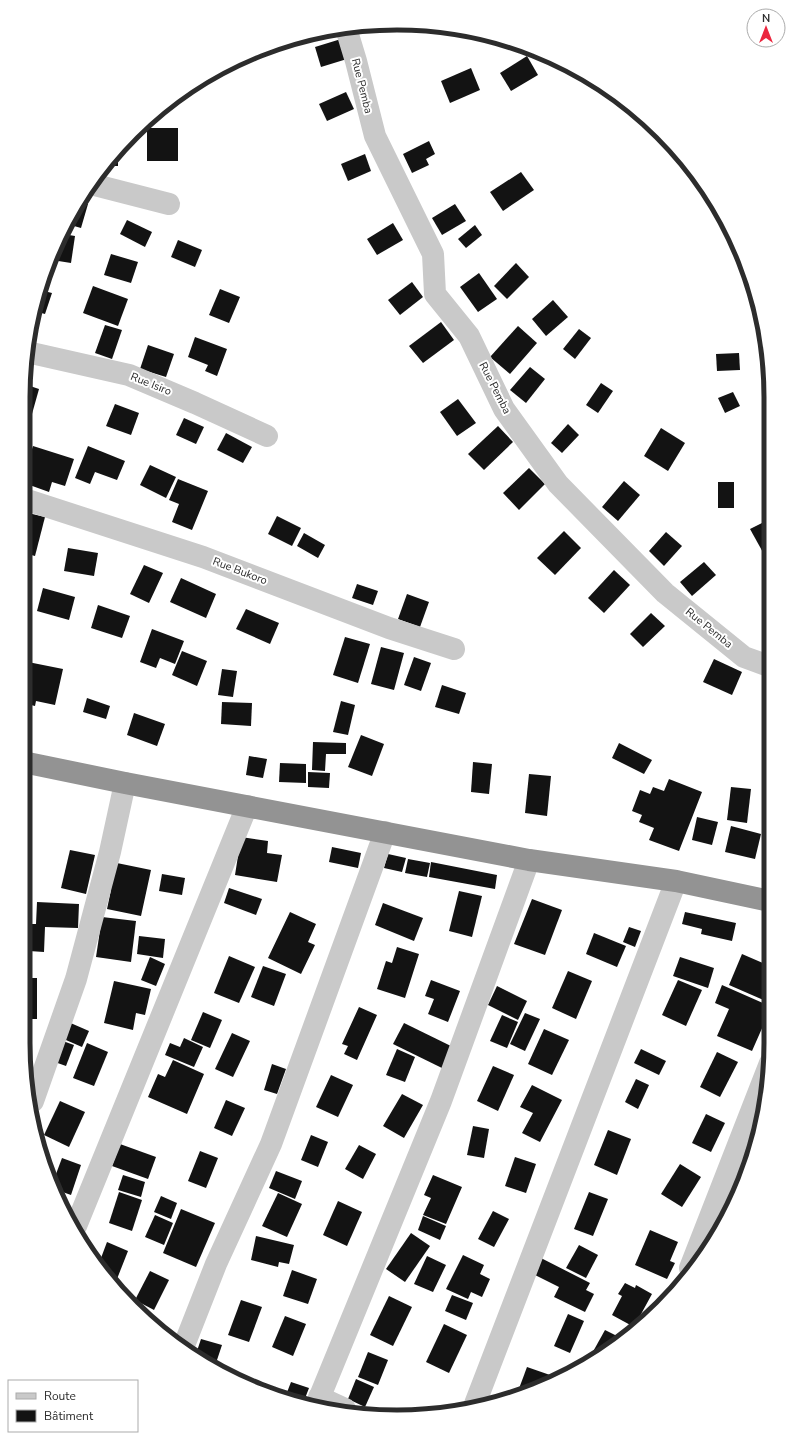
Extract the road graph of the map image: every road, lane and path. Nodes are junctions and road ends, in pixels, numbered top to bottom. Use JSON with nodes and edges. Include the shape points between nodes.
{"nodes":[{"id":1,"x":348,"y":33,"type":"edge"},
{"id":2,"x":97,"y":186,"type":"edge"},
{"id":3,"x":169,"y":204,"type":"dead end"},
{"id":4,"x":33,"y":353,"type":"edge"},
{"id":5,"x":267,"y":436,"type":"dead end"},
{"id":6,"x":30,"y":501,"type":"edge"},
{"id":7,"x":454,"y":649,"type":"dead end"},
{"id":8,"x":764,"y":664,"type":"edge"},
{"id":9,"x":30,"y":763,"type":"edge"},
{"id":10,"x":125,"y":783,"type":"junction"},
{"id":11,"x":247,"y":806,"type":"junction"},
{"id":12,"x":385,"y":832,"type":"junction"},
{"id":13,"x":529,"y":860,"type":"junction"},
{"id":14,"x":676,"y":882,"type":"junction"},
{"id":15,"x":764,"y":899,"type":"edge"},
{"id":16,"x":762,"y":1085,"type":"edge"},
{"id":17,"x":34,"y":1098,"type":"edge"},
{"id":18,"x":77,"y":1223,"type":"edge"},
{"id":19,"x":694,"y":1258,"type":"edge"},
{"id":20,"x":185,"y":1342,"type":"edge"},
{"id":21,"x":318,"y":1401,"type":"edge"},
{"id":22,"x":476,"y":1401,"type":"edge"}],
"edges":[{"from":1,"to":8,"type":"street","name":"Rue Pemba","via":[[375,136],[433,254],[435,294],[469,336],[504,409],[558,484],[665,593],[744,657]]},
{"from":2,"to":3,"type":"street"},
{"from":4,"to":5,"type":"street","name":"Rue Isiro","via":[[129,375]]},
{"from":6,"to":7,"type":"street","name":"Rue Bukoro","via":[[203,557],[389,628]]},
{"from":9,"to":10,"type":"highway"},
{"from":10,"to":11,"type":"highway"},
{"from":10,"to":17,"type":"street","via":[[110,852],[76,979]]},
{"from":11,"to":12,"type":"highway"},
{"from":11,"to":18,"type":"street"},
{"from":12,"to":13,"type":"highway"},
{"from":12,"to":20,"type":"street","via":[[271,1144],[216,1264]]},
{"from":13,"to":14,"type":"highway"},
{"from":13,"to":21,"type":"street","via":[[441,1101]]},
{"from":14,"to":15,"type":"highway"},
{"from":14,"to":22,"type":"street"},
{"from":16,"to":19,"type":"street"}]}
